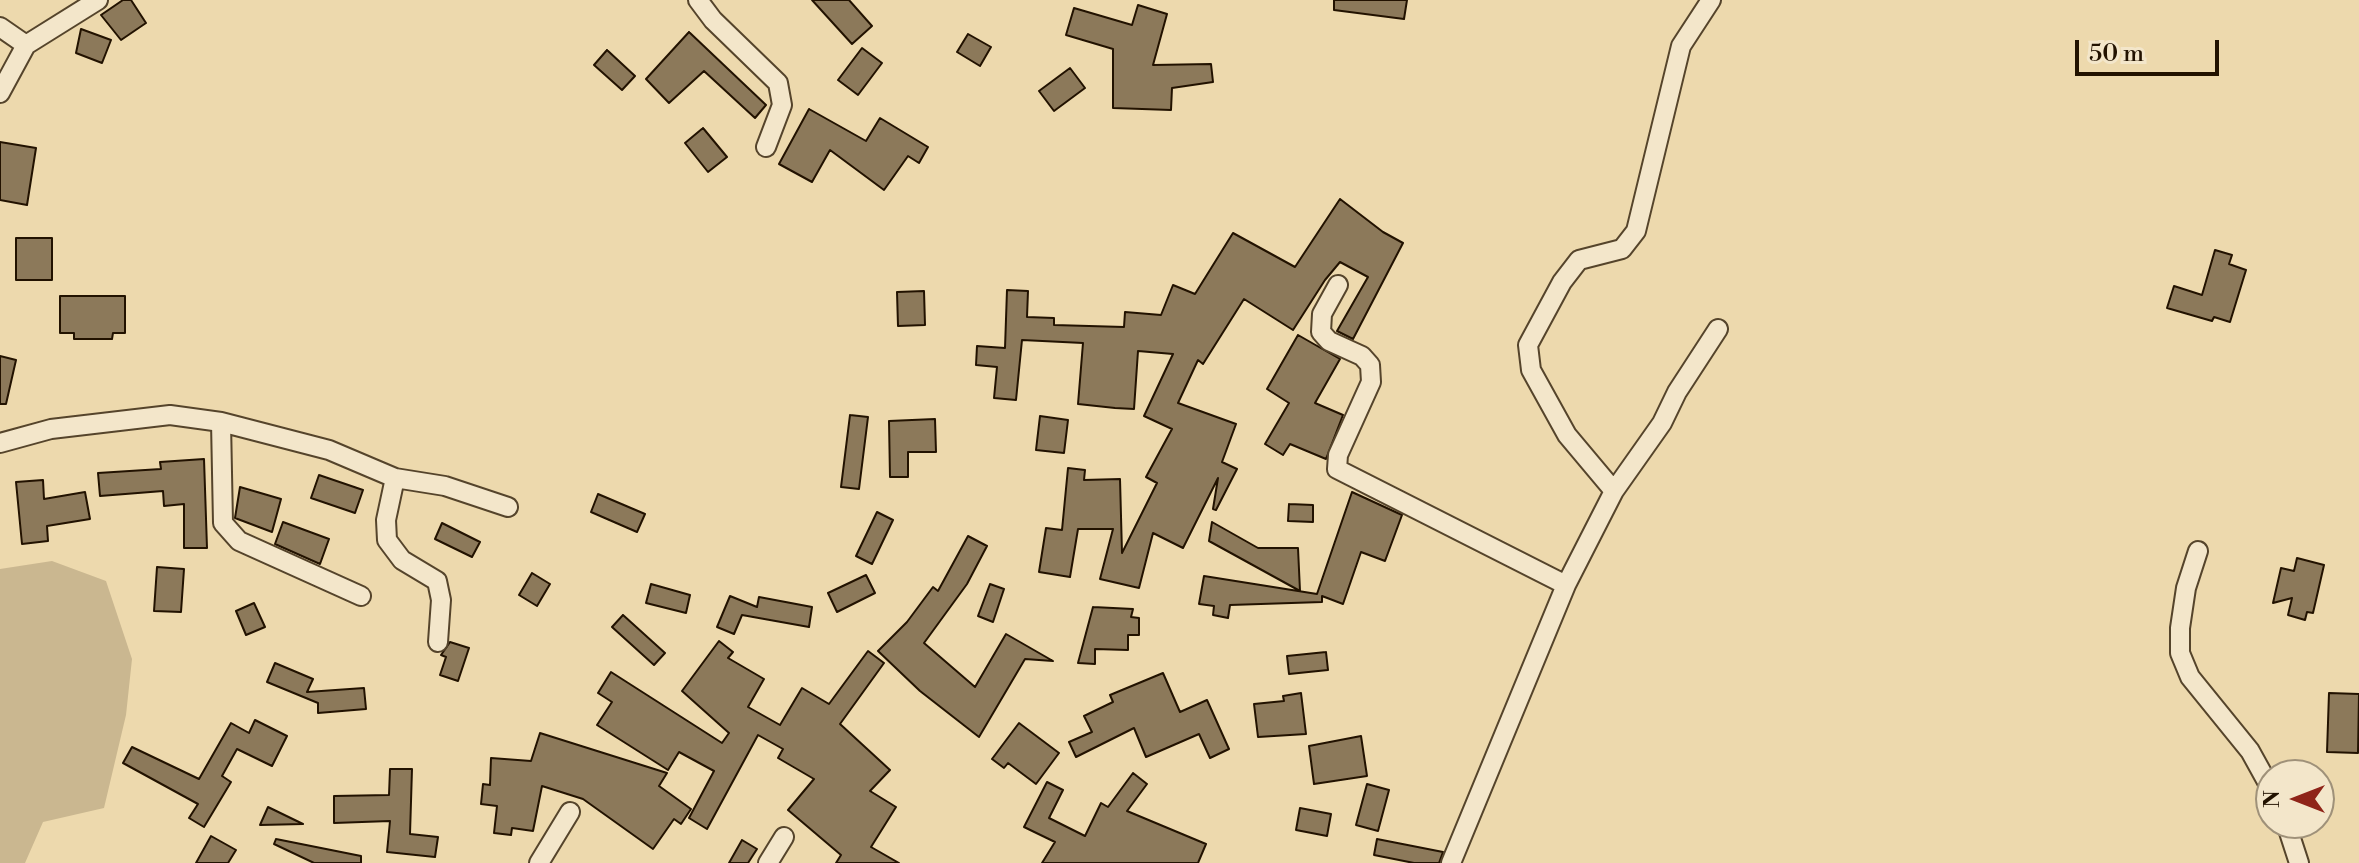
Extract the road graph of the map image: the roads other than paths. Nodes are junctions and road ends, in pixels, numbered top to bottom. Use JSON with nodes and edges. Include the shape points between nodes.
{"nodes":[{"id":1,"x":98,"y":0,"type":"edge"},
{"id":2,"x":698,"y":0,"type":"edge"},
{"id":3,"x":1711,"y":0,"type":"edge"},
{"id":4,"x":0,"y":27,"type":"edge"},
{"id":5,"x":26,"y":45,"type":"junction"},
{"id":6,"x":0,"y":93,"type":"edge"},
{"id":7,"x":766,"y":147,"type":"dead end"},
{"id":8,"x":1338,"y":285,"type":"dead end"},
{"id":9,"x":1718,"y":329,"type":"dead end"},
{"id":10,"x":221,"y":422,"type":"junction"},
{"id":11,"x":0,"y":443,"type":"edge"},
{"id":12,"x":395,"y":478,"type":"junction"},
{"id":13,"x":1614,"y":491,"type":"junction"},
{"id":14,"x":508,"y":507,"type":"dead end"},
{"id":15,"x":2198,"y":551,"type":"dead end"},
{"id":16,"x":1566,"y":585,"type":"junction"},
{"id":17,"x":361,"y":596,"type":"dead end"},
{"id":18,"x":438,"y":642,"type":"dead end"},
{"id":19,"x":2255,"y":760,"type":"edge"},
{"id":20,"x":570,"y":812,"type":"dead end"},
{"id":21,"x":784,"y":837,"type":"dead end"},
{"id":22,"x":2291,"y":839,"type":"edge"},
{"id":23,"x":539,"y":863,"type":"edge"},
{"id":24,"x":768,"y":863,"type":"edge"},
{"id":25,"x":1451,"y":863,"type":"edge"},
{"id":26,"x":2299,"y":863,"type":"edge"}],
"edges":[{"from":1,"to":5,"type":"street"},
{"from":2,"to":7,"type":"street","via":[[778,83],[782,105]]},
{"from":3,"to":13,"type":"street","via":[[1681,46],[1636,231],[1622,249],[1579,260],[1528,345],[1531,370],[1567,435]]},
{"from":4,"to":5,"type":"street"},
{"from":5,"to":6,"type":"street"},
{"from":8,"to":16,"type":"street","via":[[1322,314],[1321,332],[1362,356],[1370,365],[1371,382],[1338,455],[1337,469]]},
{"from":9,"to":13,"type":"street"},
{"from":10,"to":11,"type":"street","via":[[170,415],[51,429]]},
{"from":10,"to":12,"type":"street","via":[[329,450]]},
{"from":10,"to":17,"type":"street","via":[[223,523],[239,541]]},
{"from":12,"to":14,"type":"street","via":[[445,486]]},
{"from":12,"to":18,"type":"street","via":[[387,540],[402,560],[437,581]]},
{"from":13,"to":16,"type":"street"},
{"from":15,"to":19,"type":"street","via":[[2186,588],[2180,653],[2190,677]]},
{"from":16,"to":25,"type":"street"},
{"from":20,"to":23,"type":"street"},
{"from":21,"to":24,"type":"street"},
{"from":22,"to":26,"type":"street"}]}
